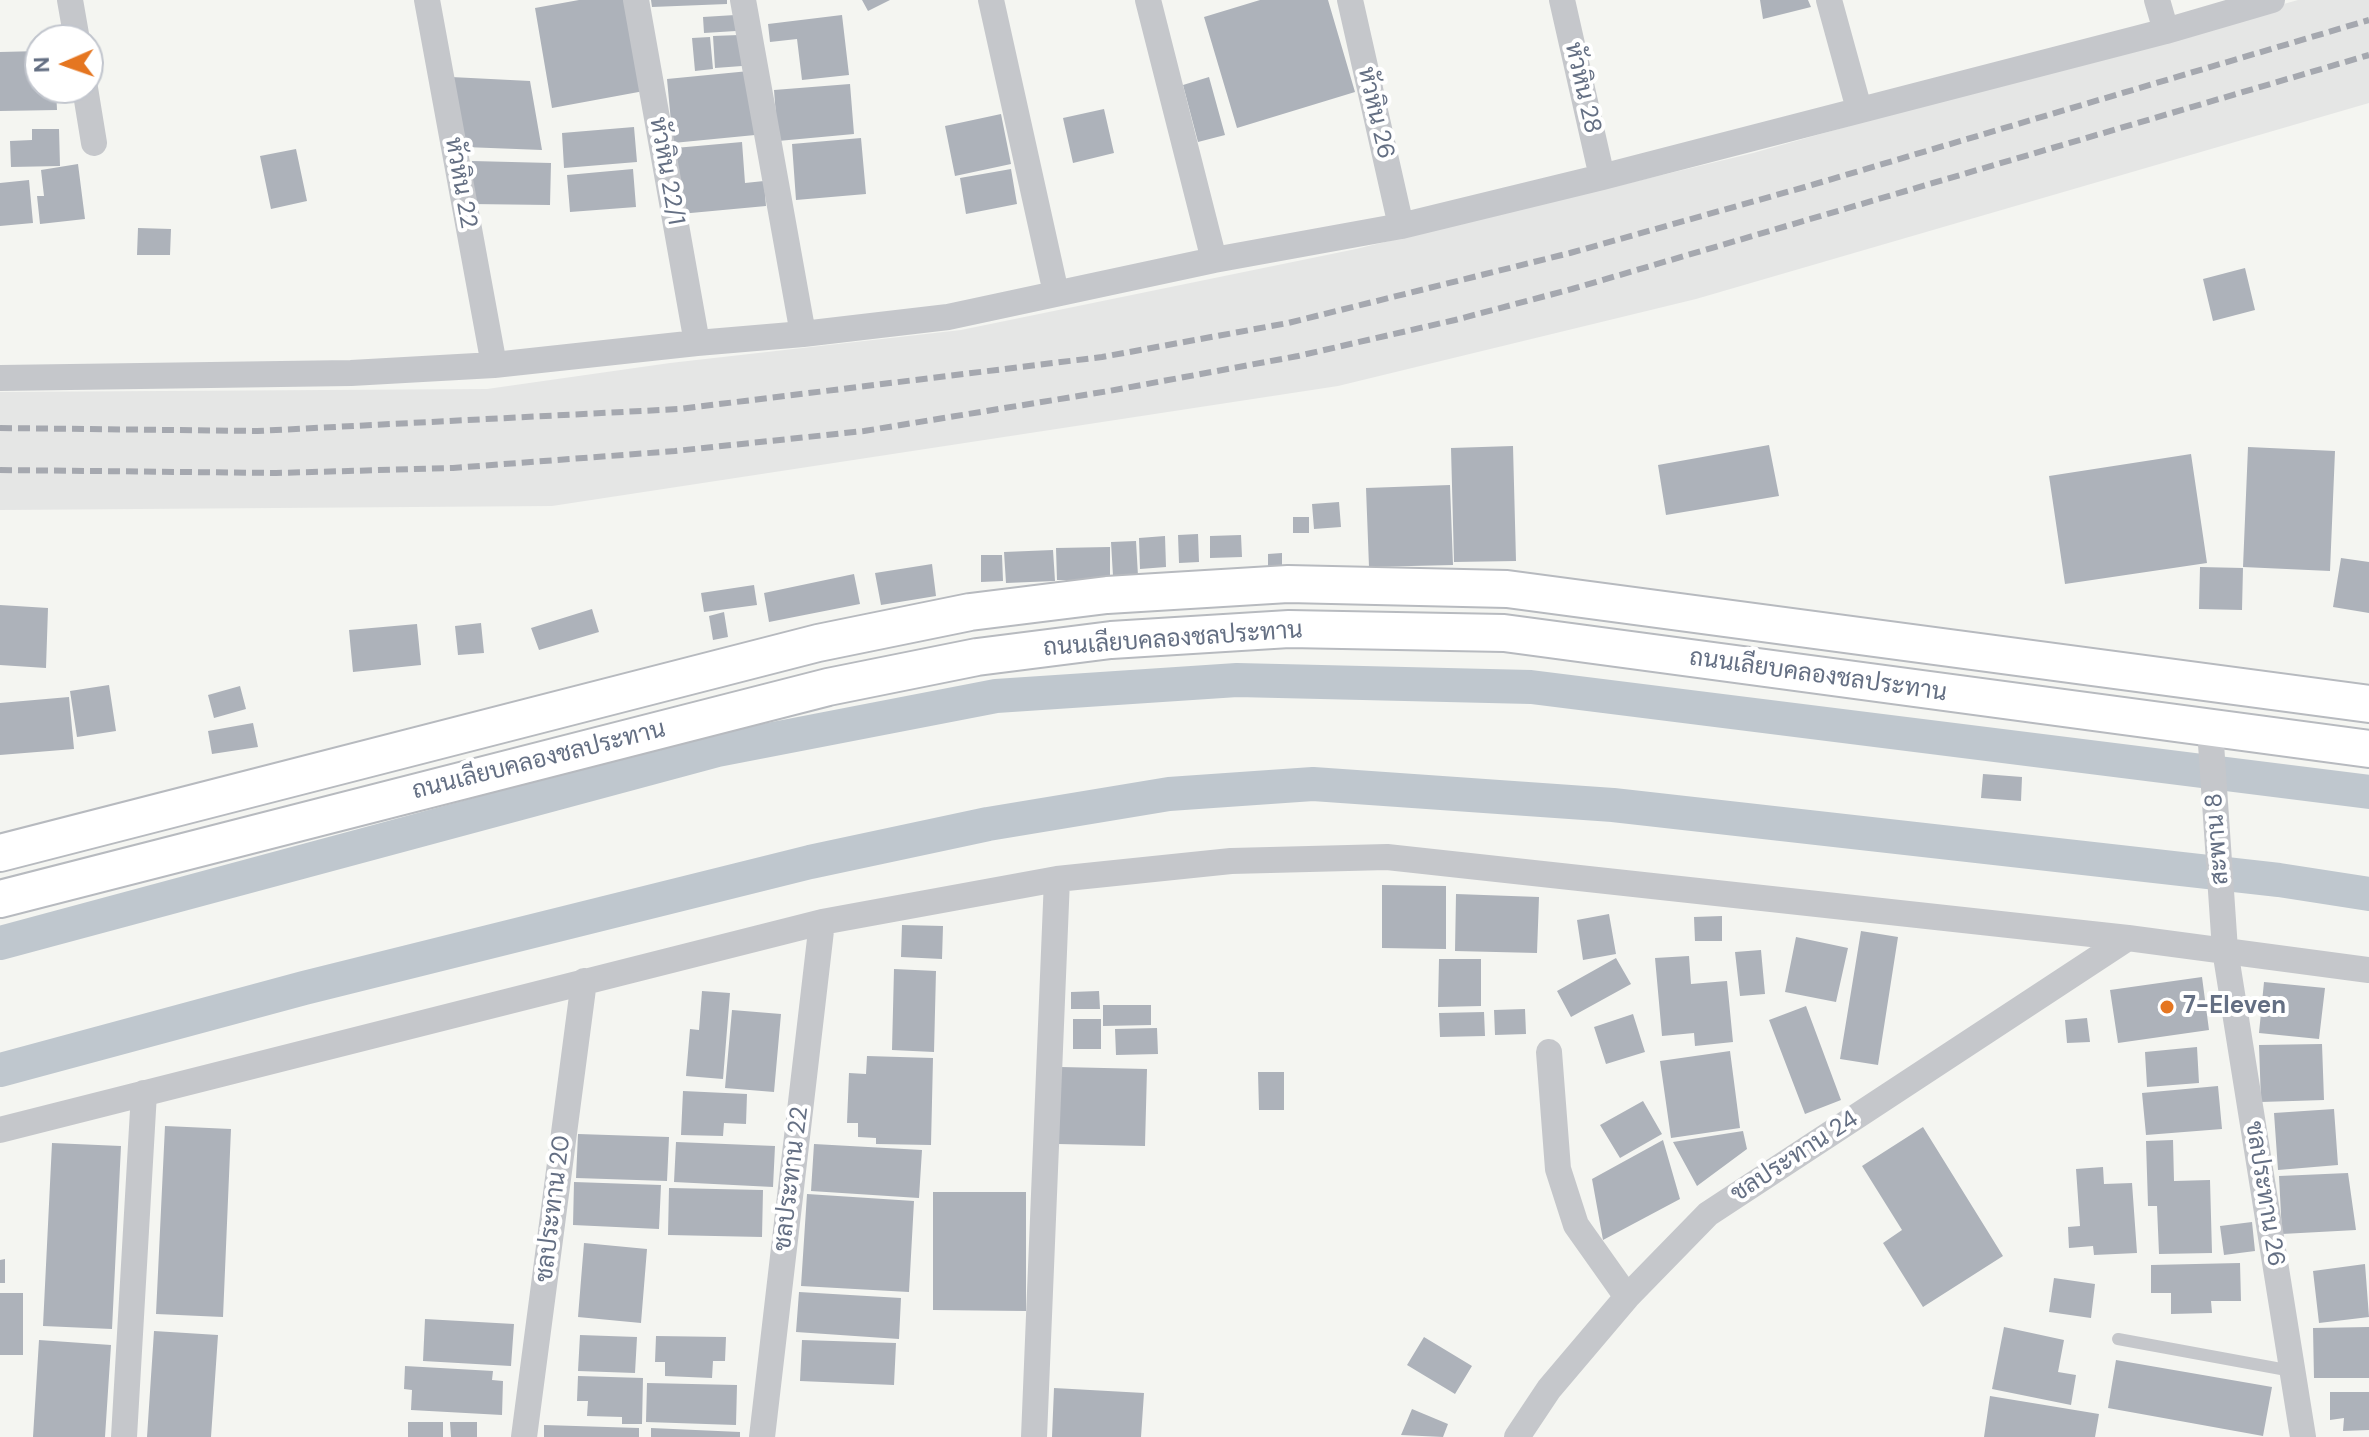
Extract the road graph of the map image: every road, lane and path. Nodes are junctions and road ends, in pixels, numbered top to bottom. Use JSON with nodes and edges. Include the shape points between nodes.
{"nodes":[{"id":1,"x":70,"y":0,"type":"edge"},
{"id":2,"x":427,"y":0,"type":"edge"},
{"id":3,"x":636,"y":0,"type":"edge"},
{"id":4,"x":743,"y":0,"type":"edge"},
{"id":5,"x":991,"y":0,"type":"edge"},
{"id":6,"x":1148,"y":0,"type":"edge"},
{"id":7,"x":1350,"y":0,"type":"edge"},
{"id":8,"x":1562,"y":0,"type":"edge"},
{"id":9,"x":1829,"y":0,"type":"edge"},
{"id":10,"x":2157,"y":0,"type":"edge"},
{"id":11,"x":2272,"y":0,"type":"edge"},
{"id":12,"x":74,"y":24,"type":"edge"},
{"id":13,"x":2166,"y":31,"type":"junction"},
{"id":14,"x":88,"y":104,"type":"edge"},
{"id":15,"x":1859,"y":109,"type":"junction"},
{"id":16,"x":94,"y":143,"type":"dead end"},
{"id":17,"x":1602,"y":177,"type":"junction"},
{"id":18,"x":1401,"y":226,"type":"junction"},
{"id":19,"x":1214,"y":260,"type":"junction"},
{"id":20,"x":1056,"y":293,"type":"junction"},
{"id":21,"x":803,"y":334,"type":"junction"},
{"id":22,"x":697,"y":343,"type":"junction"},
{"id":23,"x":494,"y":365,"type":"junction"},
{"id":24,"x":0,"y":378,"type":"edge"},
{"id":25,"x":2212,"y":684,"type":"junction"},
{"id":26,"x":2369,"y":704,"type":"edge"},
{"id":27,"x":2210,"y":729,"type":"junction"},
{"id":28,"x":2369,"y":749,"type":"edge"},
{"id":29,"x":0,"y":853,"type":"edge"},
{"id":30,"x":1057,"y":879,"type":"junction"},
{"id":31,"x":0,"y":899,"type":"edge"},
{"id":32,"x":822,"y":922,"type":"junction"},
{"id":33,"x":2128,"y":938,"type":"junction"},
{"id":34,"x":2225,"y":950,"type":"junction"},
{"id":35,"x":2369,"y":970,"type":"edge"},
{"id":36,"x":584,"y":981,"type":"junction"},
{"id":37,"x":1549,"y":1052,"type":"dead end"},
{"id":38,"x":144,"y":1093,"type":"junction"},
{"id":39,"x":0,"y":1130,"type":"edge"},
{"id":40,"x":1627,"y":1297,"type":"junction"},
{"id":41,"x":2118,"y":1339,"type":"dead end"},
{"id":42,"x":2293,"y":1371,"type":"junction"},
{"id":43,"x":124,"y":1437,"type":"edge"},
{"id":44,"x":524,"y":1437,"type":"edge"},
{"id":45,"x":762,"y":1437,"type":"edge"},
{"id":46,"x":1034,"y":1437,"type":"edge"},
{"id":47,"x":1517,"y":1437,"type":"edge"},
{"id":48,"x":2303,"y":1437,"type":"edge"}],
"edges":[{"from":1,"to":12,"type":"street"},
{"from":2,"to":23,"type":"street","name":"หัวหิน 22"},
{"from":3,"to":22,"type":"street","name":"หัวหิน 22/1"},
{"from":4,"to":21,"type":"street"},
{"from":5,"to":20,"type":"street"},
{"from":6,"to":19,"type":"street"},
{"from":7,"to":18,"type":"street","name":"หัวหิน 26"},
{"from":8,"to":17,"type":"street","name":"หัวหิน 28"},
{"from":9,"to":15,"type":"street"},
{"from":10,"to":13,"type":"street"},
{"from":11,"to":13,"type":"street"},
{"from":13,"to":15,"type":"street"},
{"from":14,"to":16,"type":"street"},
{"from":15,"to":17,"type":"street"},
{"from":17,"to":18,"type":"street"},
{"from":18,"to":19,"type":"street"},
{"from":19,"to":20,"type":"street"},
{"from":20,"to":21,"type":"street","via":[[948,317]]},
{"from":21,"to":22,"type":"street"},
{"from":22,"to":23,"type":"street"},
{"from":23,"to":24,"type":"street","via":[[351,373]]},
{"from":25,"to":26,"type":"street","name":"ถนนเลียบคลองชลประทาน"},
{"from":25,"to":27,"type":"street"},
{"from":25,"to":29,"type":"street","name":"ถนนเลียบคลองชลประทาน","via":[[1507,589],[1288,584],[1107,595],[970,612],[818,643]]},
{"from":27,"to":28,"type":"street","name":"ถนนเลียบคลองชลประทาน"},
{"from":27,"to":31,"type":"street","name":"ถนนเลียบคลองชลประทาน","via":[[1504,633],[1289,629],[1111,640],[977,657],[828,687]]},
{"from":27,"to":34,"type":"street","name":"สะพาน 8"},
{"from":30,"to":32,"type":"street"},
{"from":30,"to":33,"type":"street","via":[[1231,861],[1387,857]]},
{"from":30,"to":46,"type":"street"},
{"from":32,"to":36,"type":"street"},
{"from":32,"to":45,"type":"street","name":"ชลประทาน 22"},
{"from":33,"to":34,"type":"street"},
{"from":33,"to":40,"type":"street","name":"ชลประทาน 24","via":[[1708,1214]]},
{"from":34,"to":35,"type":"street"},
{"from":34,"to":42,"type":"street","name":"ชลประทาน 26"},
{"from":36,"to":38,"type":"street"},
{"from":36,"to":44,"type":"street","name":"ชลประทาน 20"},
{"from":37,"to":40,"type":"street","via":[[1558,1169],[1576,1225]]},
{"from":38,"to":39,"type":"street"},
{"from":38,"to":43,"type":"street"},
{"from":40,"to":47,"type":"street","name":"ชลประทาน 24","via":[[1549,1389]]},
{"from":41,"to":42,"type":"lane"},
{"from":42,"to":48,"type":"street","name":"ชลประทาน 26"}]}
